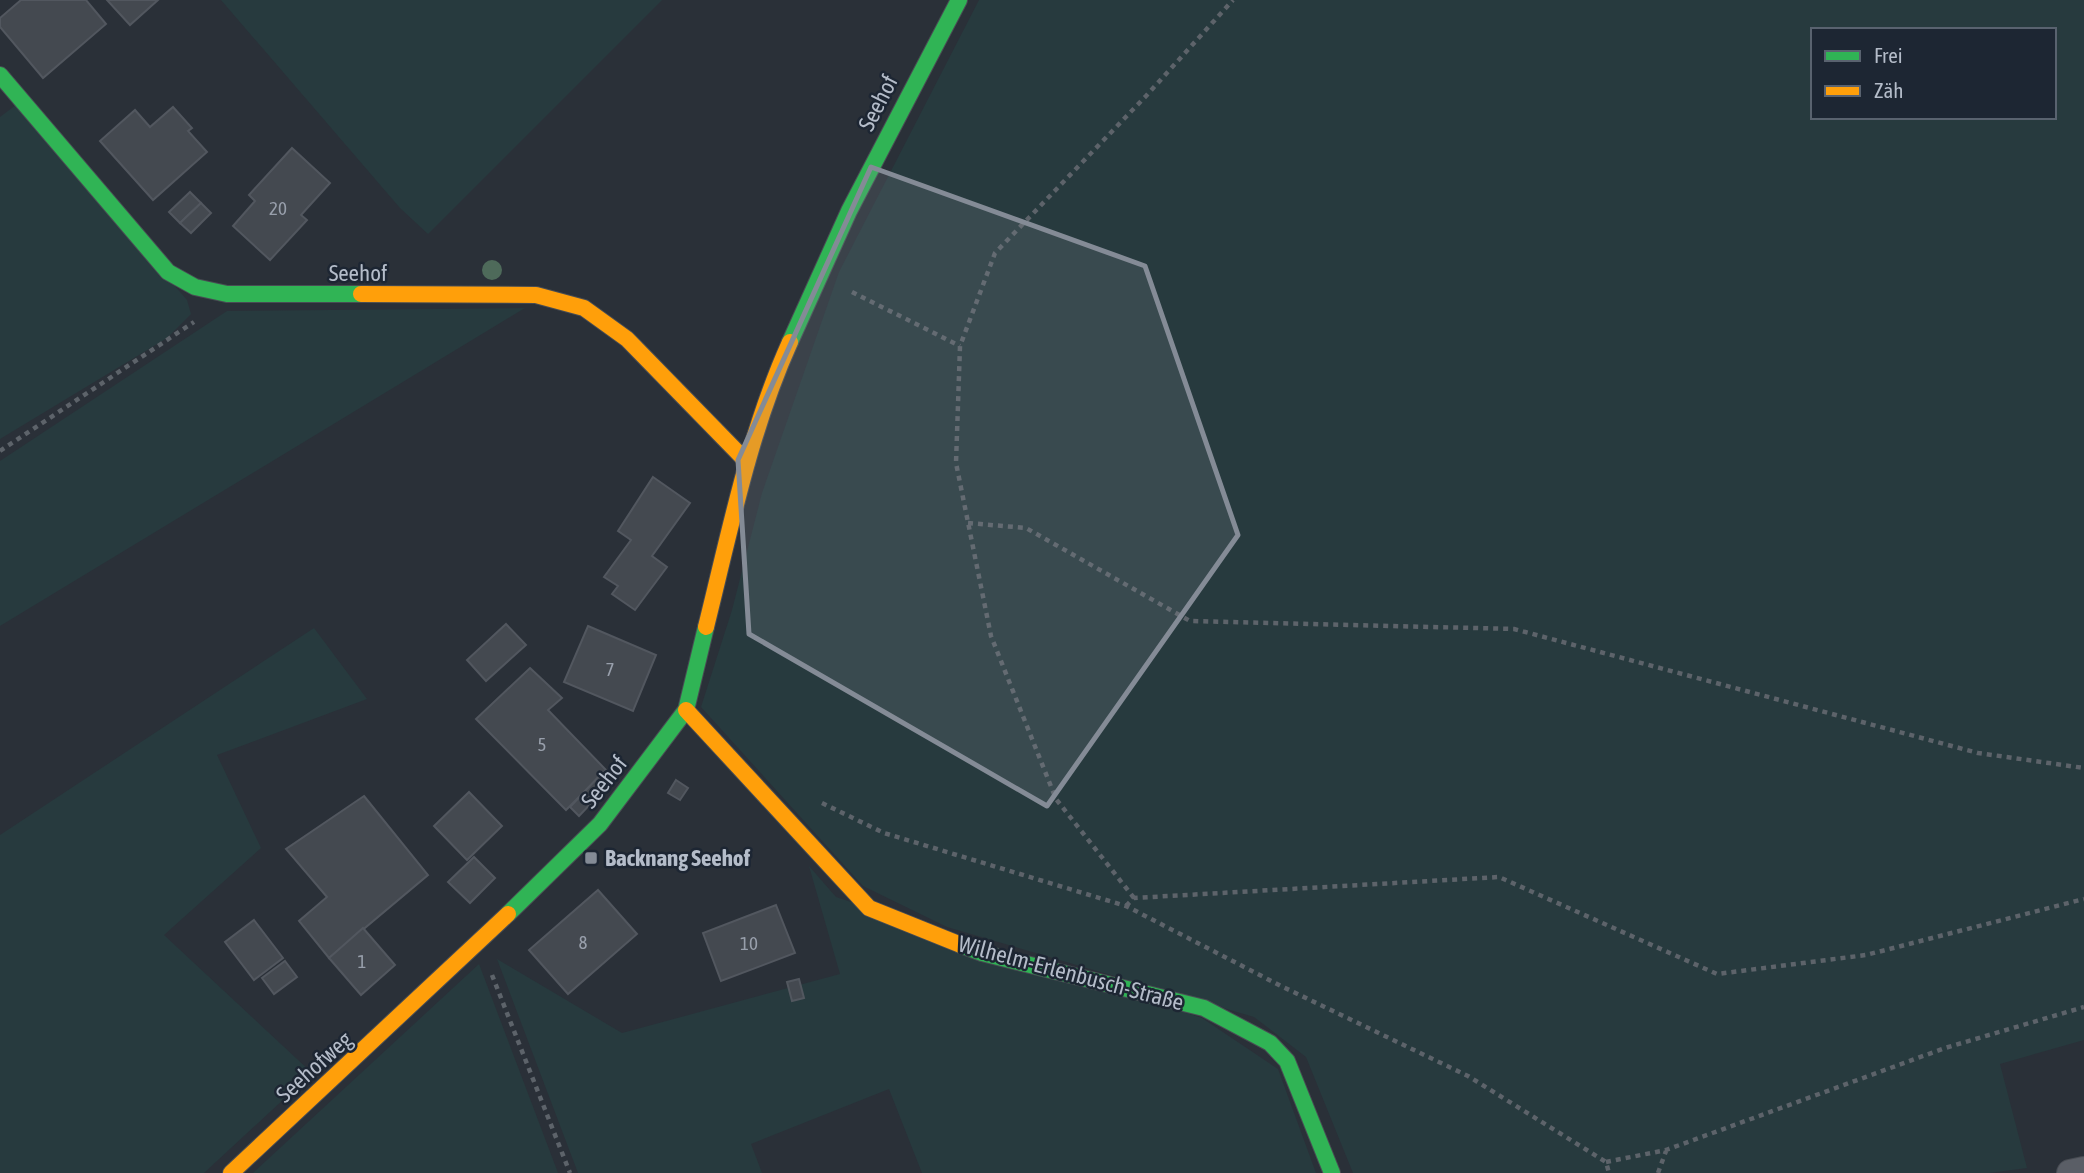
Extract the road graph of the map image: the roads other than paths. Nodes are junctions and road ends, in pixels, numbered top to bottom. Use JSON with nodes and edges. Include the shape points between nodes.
{"nodes":[{"id":1,"x":959,"y":0,"type":"edge"},
{"id":2,"x":0,"y":75,"type":"edge"},
{"id":3,"x":747,"y":462,"type":"junction"},
{"id":4,"x":685,"y":710,"type":"junction"},
{"id":5,"x":427,"y":993,"type":"joint"},
{"id":6,"x":2084,"y":1170,"type":"edge"},
{"id":7,"x":231,"y":1173,"type":"edge"},
{"id":8,"x":1332,"y":1173,"type":"edge"},
{"id":9,"x":2070,"y":1173,"type":"edge"}],
"edges":[{"from":1,"to":3,"type":"street","name":"Seehof","via":[[849,211],[778,371]]},
{"from":2,"to":3,"type":"street","name":"Seehof","via":[[167,272],[195,287],[228,294],[536,295],[584,308],[644,355]]},
{"from":3,"to":4,"type":"street","name":"Seehof"},
{"from":4,"to":5,"type":"street","name":"Seehof","via":[[600,824]]},
{"from":4,"to":8,"type":"street","name":"Wilhelm-Erlenbusch-Straße","via":[[869,908],[982,953],[1204,1008],[1270,1043],[1287,1061]]},
{"from":5,"to":7,"type":"street","name":"Seehofweg"},
{"from":6,"to":9,"type":"street"}]}
